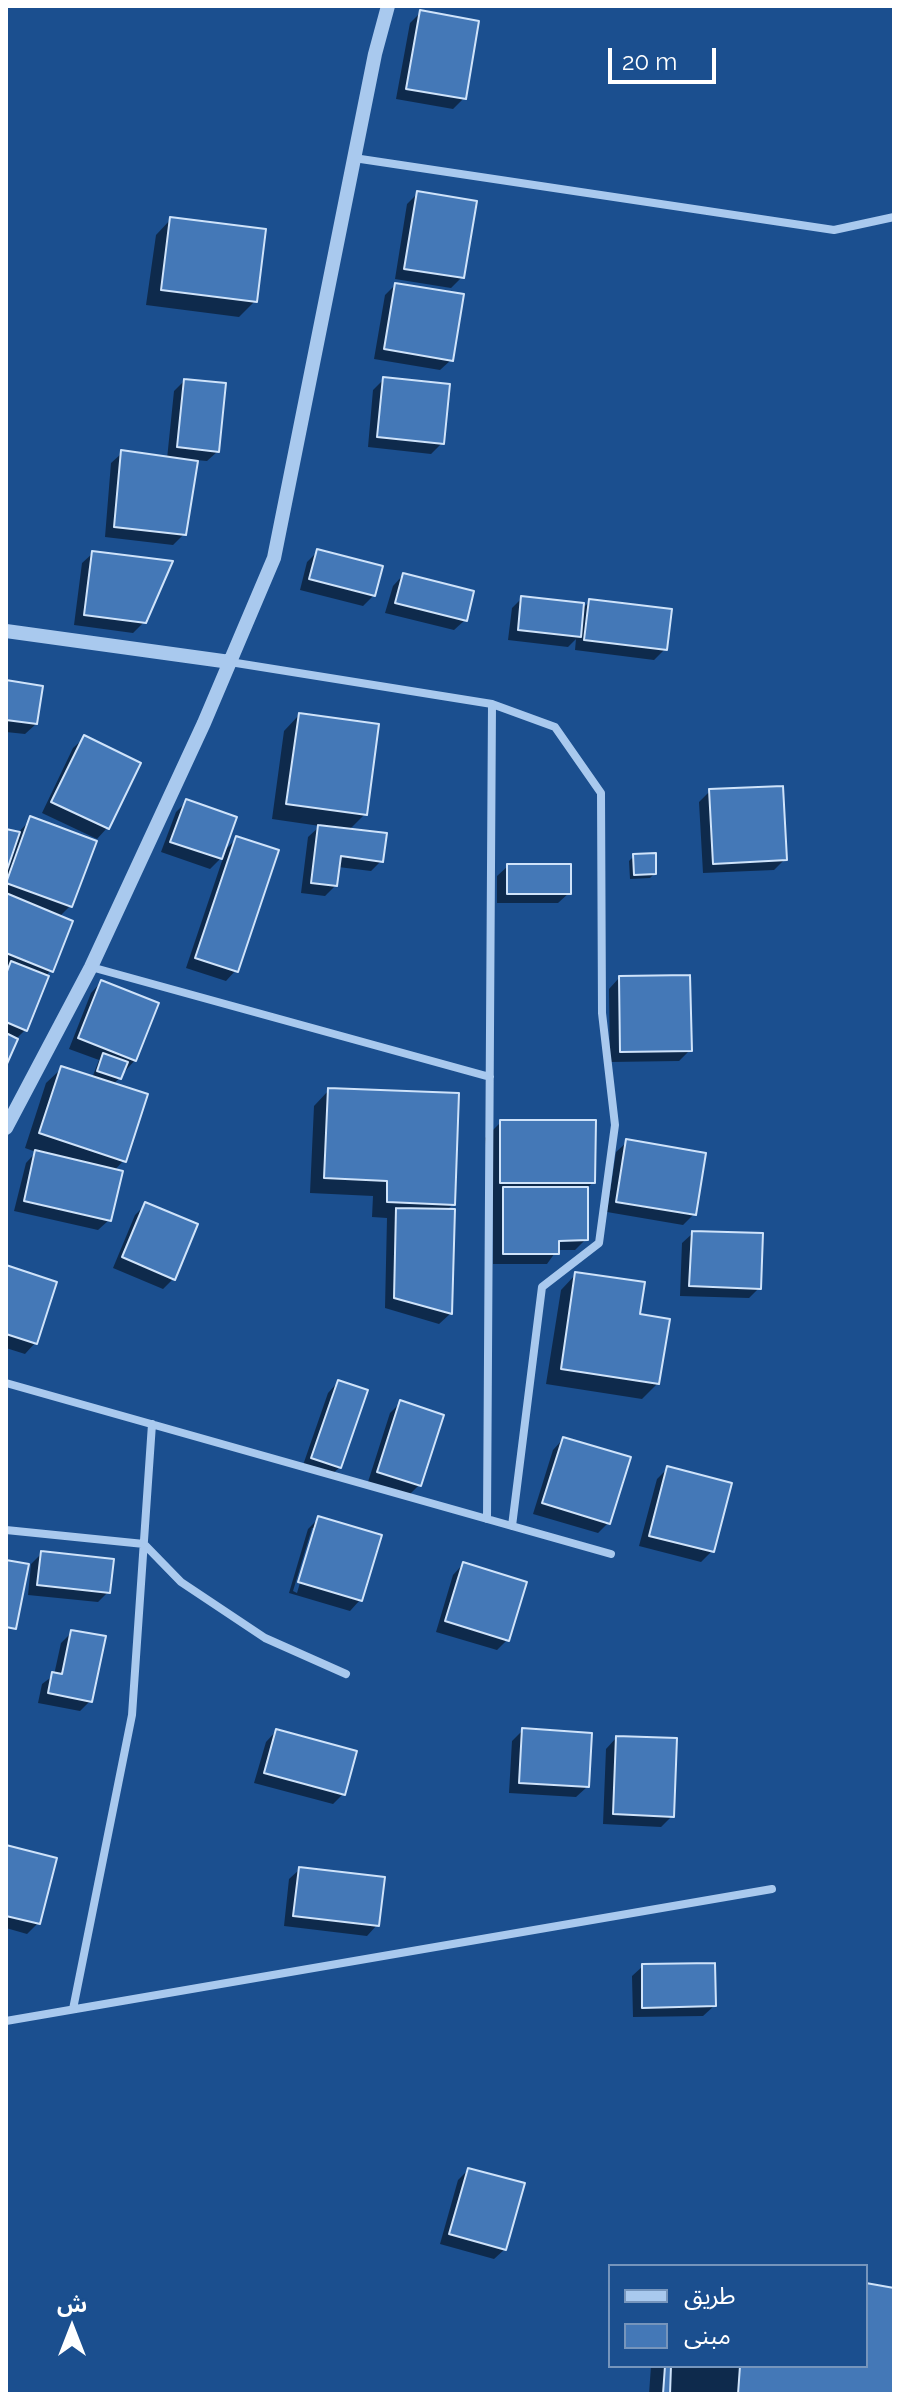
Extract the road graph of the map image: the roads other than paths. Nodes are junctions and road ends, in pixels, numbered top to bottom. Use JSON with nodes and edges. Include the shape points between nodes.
{"nodes":[{"id":1,"x":388,"y":6,"type":"edge"},
{"id":2,"x":354,"y":158,"type":"junction"},
{"id":3,"x":894,"y":217,"type":"edge"},
{"id":4,"x":6,"y":631,"type":"edge"},
{"id":5,"x":230,"y":662,"type":"junction"},
{"id":6,"x":492,"y":704,"type":"junction"},
{"id":7,"x":91,"y":967,"type":"junction"},
{"id":8,"x":490,"y":1077,"type":"junction"},
{"id":9,"x":6,"y":1128,"type":"edge"},
{"id":10,"x":6,"y":1383,"type":"edge"},
{"id":11,"x":152,"y":1424,"type":"junction"},
{"id":12,"x":487,"y":1519,"type":"junction"},
{"id":13,"x":512,"y":1526,"type":"junction"},
{"id":14,"x":6,"y":1530,"type":"edge"},
{"id":15,"x":144,"y":1544,"type":"junction"},
{"id":16,"x":611,"y":1554,"type":"dead end"},
{"id":17,"x":346,"y":1674,"type":"dead end"},
{"id":18,"x":772,"y":1889,"type":"dead end"},
{"id":19,"x":73,"y":2009,"type":"junction"},
{"id":20,"x":6,"y":2021,"type":"edge"}],
"edges":[{"from":1,"to":2,"type":"street"},
{"from":2,"to":3,"type":"street","via":[[834,230]]},
{"from":2,"to":5,"type":"street","via":[[274,558]]},
{"from":4,"to":5,"type":"street"},
{"from":5,"to":6,"type":"street"},
{"from":5,"to":7,"type":"street"},
{"from":6,"to":8,"type":"street"},
{"from":6,"to":13,"type":"street","via":[[555,727],[601,793],[602,1013],[615,1125],[599,1243],[542,1287]]},
{"from":7,"to":8,"type":"street"},
{"from":7,"to":9,"type":"street"},
{"from":8,"to":12,"type":"street"},
{"from":10,"to":11,"type":"street"},
{"from":11,"to":12,"type":"street"},
{"from":11,"to":15,"type":"street"},
{"from":12,"to":13,"type":"street"},
{"from":13,"to":16,"type":"street"},
{"from":14,"to":15,"type":"street"},
{"from":15,"to":17,"type":"street","via":[[181,1582],[265,1638]]},
{"from":15,"to":19,"type":"street","via":[[132,1715]]},
{"from":18,"to":19,"type":"street"},
{"from":19,"to":20,"type":"street"}]}
